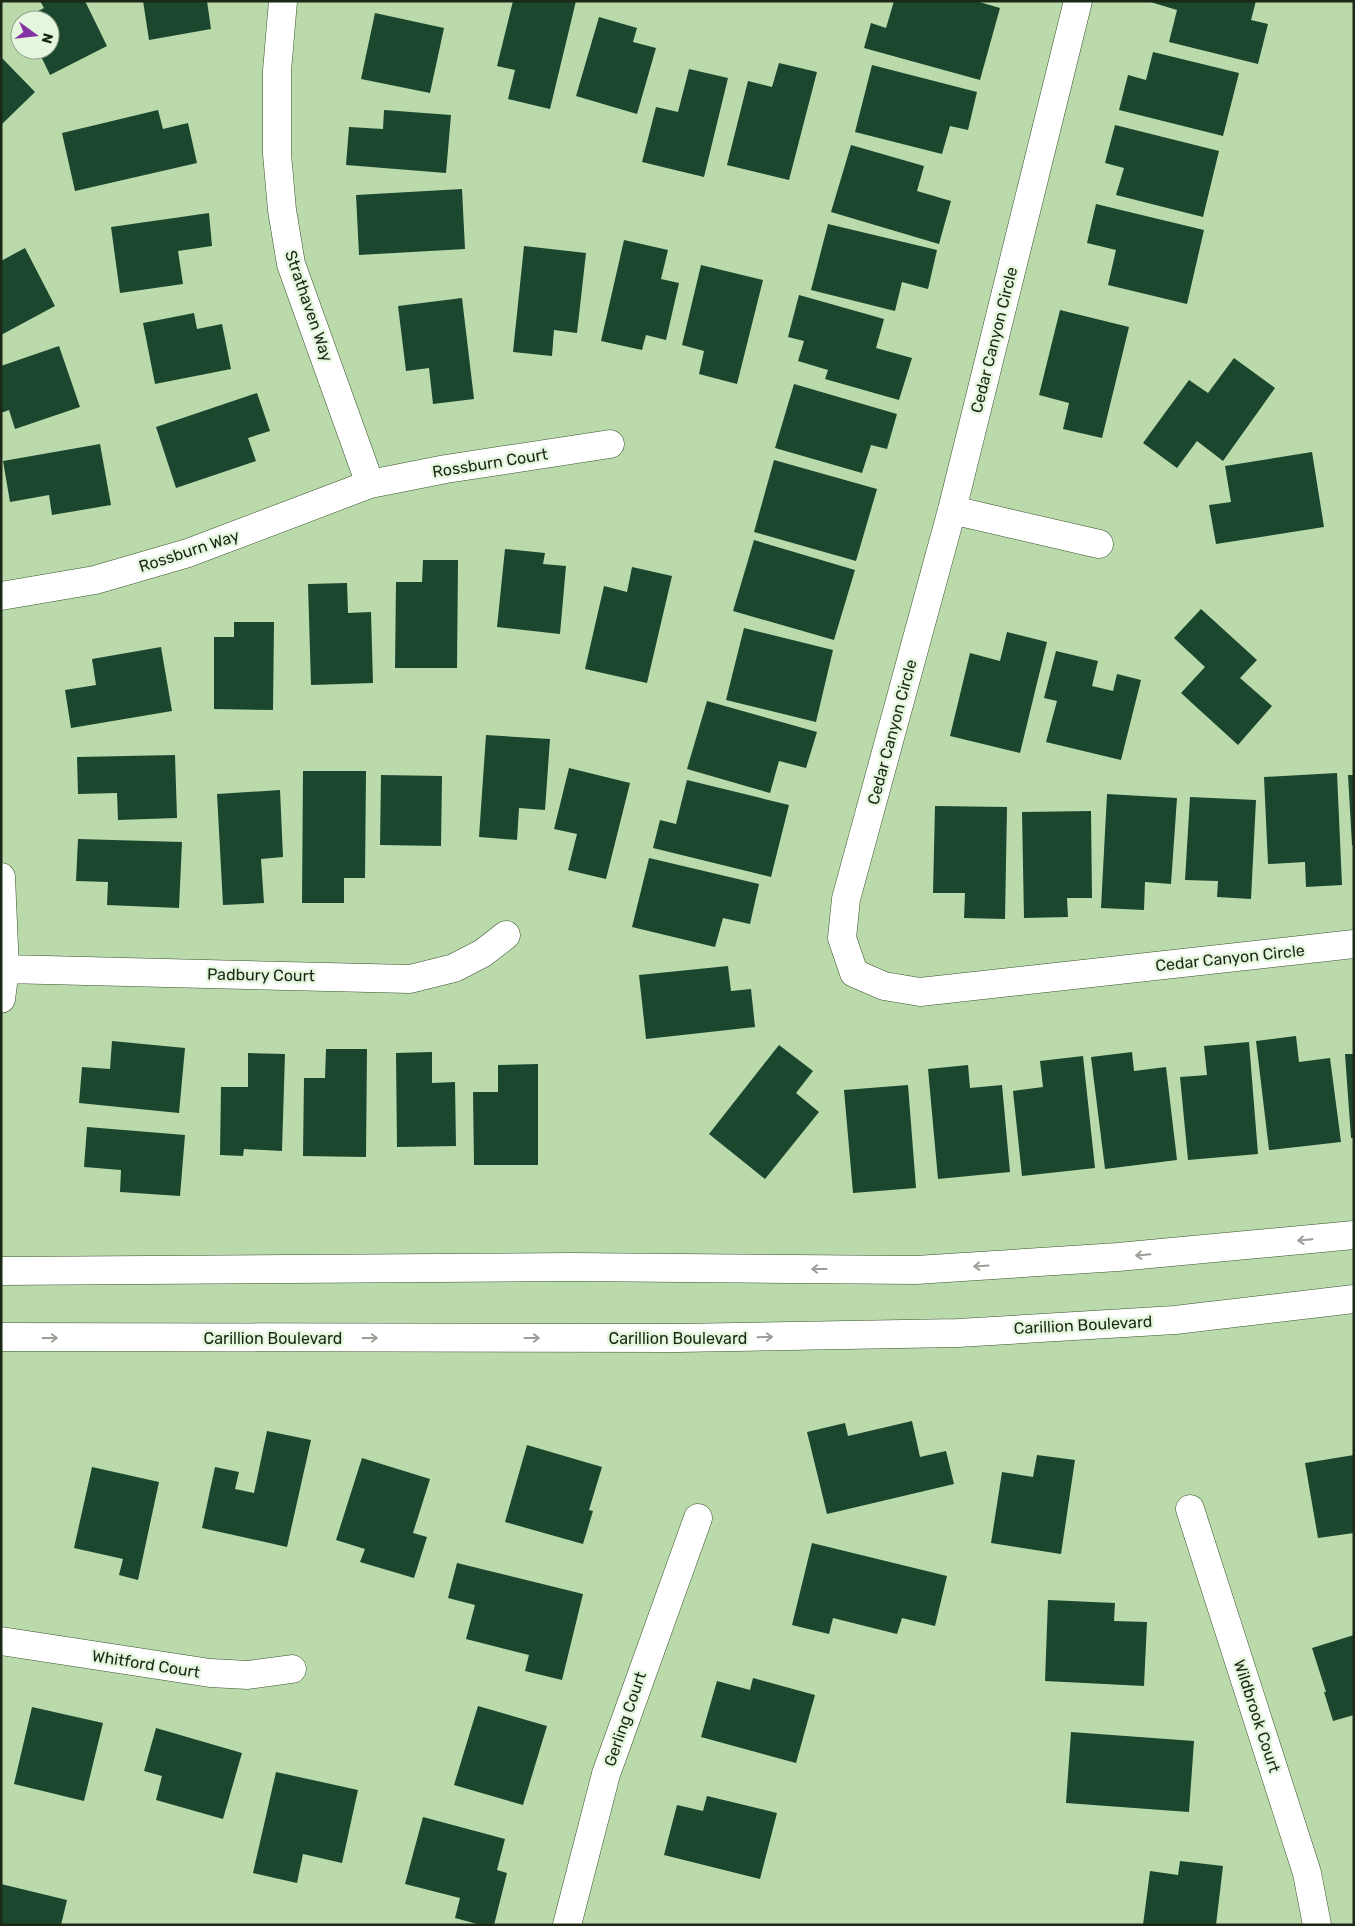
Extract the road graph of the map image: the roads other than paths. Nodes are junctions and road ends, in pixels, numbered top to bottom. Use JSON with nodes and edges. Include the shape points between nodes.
{"nodes":[{"id":1,"x":283,"y":1,"type":"edge"},
{"id":2,"x":1078,"y":1,"type":"edge"},
{"id":3,"x":610,"y":444,"type":"dead end"},
{"id":4,"x":370,"y":484,"type":"junction"},
{"id":5,"x":952,"y":510,"type":"junction"},
{"id":6,"x":1099,"y":544,"type":"dead end"},
{"id":7,"x":1,"y":596,"type":"edge"},
{"id":8,"x":1,"y":877,"type":"edge"},
{"id":9,"x":506,"y":935,"type":"dead end"},
{"id":10,"x":1354,"y":944,"type":"edge"},
{"id":11,"x":5,"y":969,"type":"junction"},
{"id":12,"x":1,"y":999,"type":"edge"},
{"id":13,"x":1354,"y":1235,"type":"edge"},
{"id":14,"x":1,"y":1271,"type":"edge"},
{"id":15,"x":1354,"y":1299,"type":"edge"},
{"id":16,"x":1,"y":1337,"type":"edge"},
{"id":17,"x":1190,"y":1509,"type":"dead end"},
{"id":18,"x":698,"y":1518,"type":"dead end"},
{"id":19,"x":1,"y":1641,"type":"edge"},
{"id":20,"x":292,"y":1669,"type":"dead end"},
{"id":21,"x":567,"y":1925,"type":"edge"},
{"id":22,"x":1317,"y":1925,"type":"edge"}],
"edges":[{"from":1,"to":4,"type":"street","name":"Strathaven Way","via":[[277,71],[277,154],[291,264]]},
{"from":2,"to":5,"type":"street","name":"Cedar Canyon Circle"},
{"from":3,"to":4,"type":"street","name":"Rossburn Court"},
{"from":4,"to":7,"type":"street","name":"Rossburn Way","via":[[188,553],[95,580]]},
{"from":5,"to":6,"type":"street"},
{"from":5,"to":10,"type":"street","name":"Cedar Canyon Circle","via":[[846,899],[842,938],[854,973],[884,986],[920,992]]},
{"from":8,"to":11,"type":"street"},
{"from":9,"to":11,"type":"street","name":"Padbury Court","via":[[454,968],[410,978]]},
{"from":11,"to":12,"type":"street"},
{"from":13,"to":14,"type":"street","one_way":true,"via":[[1118,1257],[916,1270],[570,1267]]},
{"from":16,"to":15,"type":"street","name":"Carillion Boulevard","one_way":true,"via":[[678,1338],[958,1333],[1175,1320]]},
{"from":17,"to":22,"type":"street","name":"Wildbrook Court","via":[[1308,1873]]},
{"from":18,"to":21,"type":"street","name":"Gerling Court","via":[[606,1774]]},
{"from":19,"to":20,"type":"street","name":"Whitford Court","via":[[210,1673],[248,1675]]}]}
